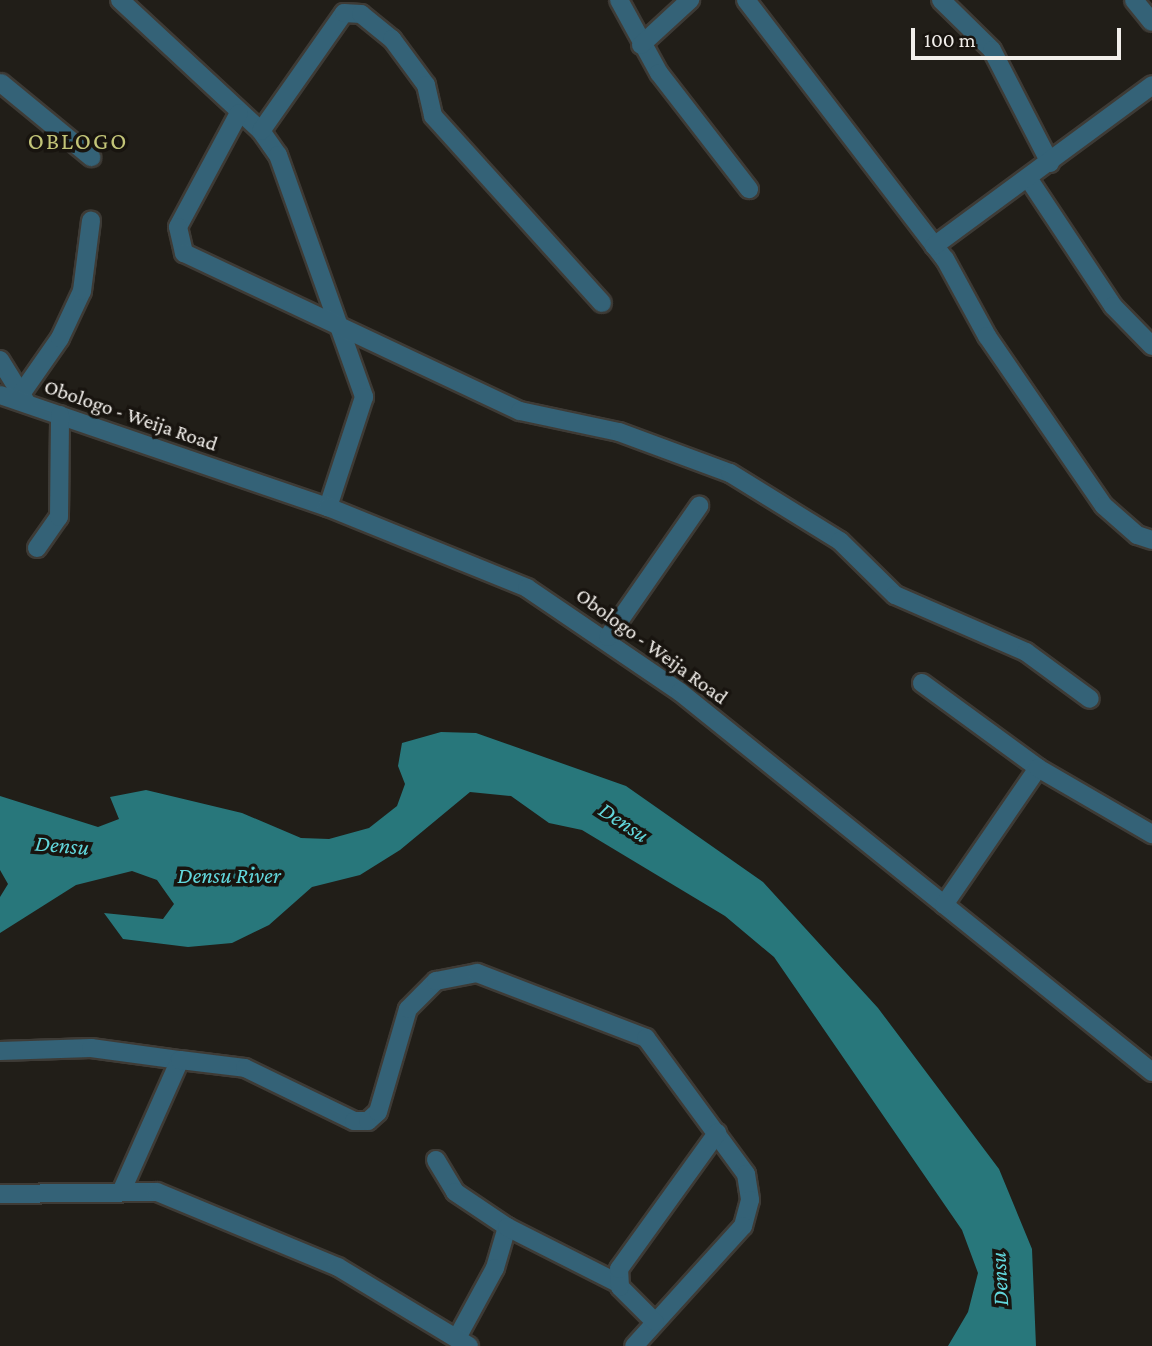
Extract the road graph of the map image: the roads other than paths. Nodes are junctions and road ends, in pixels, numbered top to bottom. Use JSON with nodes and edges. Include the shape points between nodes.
{"nodes":[{"id":1,"x":120,"y":0,"type":"edge"},
{"id":2,"x":619,"y":0,"type":"edge"},
{"id":3,"x":690,"y":0,"type":"edge"},
{"id":4,"x":746,"y":0,"type":"edge"},
{"id":5,"x":942,"y":0,"type":"edge"},
{"id":6,"x":1134,"y":0,"type":"edge"},
{"id":7,"x":1152,"y":22,"type":"edge"},
{"id":8,"x":641,"y":46,"type":"junction"},
{"id":9,"x":0,"y":72,"type":"edge"},
{"id":10,"x":0,"y":84,"type":"edge"},
{"id":11,"x":1152,"y":85,"type":"edge"},
{"id":12,"x":239,"y":113,"type":"junction"},
{"id":13,"x":261,"y":131,"type":"junction"},
{"id":14,"x":91,"y":158,"type":"dead end"},
{"id":15,"x":1051,"y":163,"type":"junction"},
{"id":16,"x":1028,"y":178,"type":"junction"},
{"id":17,"x":749,"y":189,"type":"dead end"},
{"id":18,"x":90,"y":221,"type":"dead end"},
{"id":19,"x":934,"y":246,"type":"junction"},
{"id":20,"x":602,"y":303,"type":"dead end"},
{"id":21,"x":336,"y":329,"type":"junction"},
{"id":22,"x":1152,"y":346,"type":"edge"},
{"id":23,"x":0,"y":360,"type":"edge"},
{"id":24,"x":0,"y":395,"type":"edge"},
{"id":25,"x":24,"y":399,"type":"junction"},
{"id":26,"x":60,"y":415,"type":"junction"},
{"id":27,"x":699,"y":506,"type":"dead end"},
{"id":28,"x":328,"y":507,"type":"junction"},
{"id":29,"x":1152,"y":540,"type":"edge"},
{"id":30,"x":37,"y":548,"type":"dead end"},
{"id":31,"x":608,"y":637,"type":"junction"},
{"id":32,"x":922,"y":683,"type":"dead end"},
{"id":33,"x":1090,"y":699,"type":"dead end"},
{"id":34,"x":1038,"y":768,"type":"junction"},
{"id":35,"x":1152,"y":834,"type":"edge"},
{"id":36,"x":944,"y":905,"type":"junction"},
{"id":37,"x":0,"y":1051,"type":"edge"},
{"id":38,"x":180,"y":1060,"type":"junction"},
{"id":39,"x":1152,"y":1072,"type":"edge"},
{"id":40,"x":717,"y":1133,"type":"junction"},
{"id":41,"x":436,"y":1160,"type":"dead end"},
{"id":42,"x":122,"y":1190,"type":"junction"},
{"id":43,"x":0,"y":1194,"type":"edge"},
{"id":44,"x":508,"y":1227,"type":"junction"},
{"id":45,"x":618,"y":1283,"type":"junction"},
{"id":46,"x":654,"y":1322,"type":"junction"},
{"id":47,"x":463,"y":1342,"type":"edge"},
{"id":48,"x":634,"y":1346,"type":"edge"}],
"edges":[{"from":1,"to":12,"type":"street"},
{"from":2,"to":8,"type":"street"},
{"from":3,"to":8,"type":"street"},
{"from":4,"to":19,"type":"street"},
{"from":5,"to":15,"type":"street","via":[[992,50]]},
{"from":6,"to":7,"type":"street"},
{"from":8,"to":17,"type":"street"},
{"from":9,"to":10,"type":"street"},
{"from":10,"to":14,"type":"street"},
{"from":11,"to":15,"type":"street"},
{"from":12,"to":13,"type":"street"},
{"from":12,"to":21,"type":"street","via":[[178,227],[178,244]]},
{"from":13,"to":20,"type":"street","via":[[344,13],[361,14],[393,39],[426,85],[433,116]]},
{"from":13,"to":21,"type":"street","via":[[278,155],[311,236]]},
{"from":15,"to":16,"type":"street"},
{"from":16,"to":19,"type":"street"},
{"from":16,"to":22,"type":"street","via":[[1113,306]]},
{"from":18,"to":25,"type":"street","via":[[82,291]]},
{"from":19,"to":29,"type":"street","via":[[987,336],[1104,506],[1137,535]]},
{"from":21,"to":28,"type":"street","via":[[364,405]]},
{"from":21,"to":33,"type":"street","via":[[520,411],[619,432],[730,473],[840,541],[895,595],[1026,653]]},
{"from":23,"to":25,"type":"street"},
{"from":24,"to":25,"type":"street","name":"Obologo - Weija Road"},
{"from":25,"to":26,"type":"street","name":"Obologo - Weija Road"},
{"from":26,"to":28,"type":"street","name":"Obologo - Weija Road"},
{"from":26,"to":30,"type":"street","via":[[59,517]]},
{"from":27,"to":31,"type":"street"},
{"from":28,"to":31,"type":"street","name":"Obologo - Weija Road","via":[[527,588]]},
{"from":31,"to":36,"type":"street","name":"Obologo - Weija Road"},
{"from":32,"to":34,"type":"street"},
{"from":34,"to":35,"type":"street"},
{"from":34,"to":36,"type":"street"},
{"from":36,"to":39,"type":"street","name":"Obologo - Weija Road"},
{"from":37,"to":38,"type":"street","via":[[91,1048]]},
{"from":38,"to":40,"type":"street","via":[[245,1068],[355,1121],[368,1121],[378,1112],[408,1009],[436,981],[477,973],[646,1038]]},
{"from":38,"to":42,"type":"street"},
{"from":40,"to":45,"type":"street","via":[[619,1269]]},
{"from":40,"to":46,"type":"street","via":[[746,1174],[749,1214]]},
{"from":41,"to":44,"type":"street","via":[[455,1192]]},
{"from":42,"to":43,"type":"street"},
{"from":42,"to":47,"type":"street","via":[[157,1192],[338,1267]]},
{"from":44,"to":45,"type":"street"},
{"from":44,"to":47,"type":"street"},
{"from":45,"to":46,"type":"street"},
{"from":46,"to":48,"type":"street"}]}
